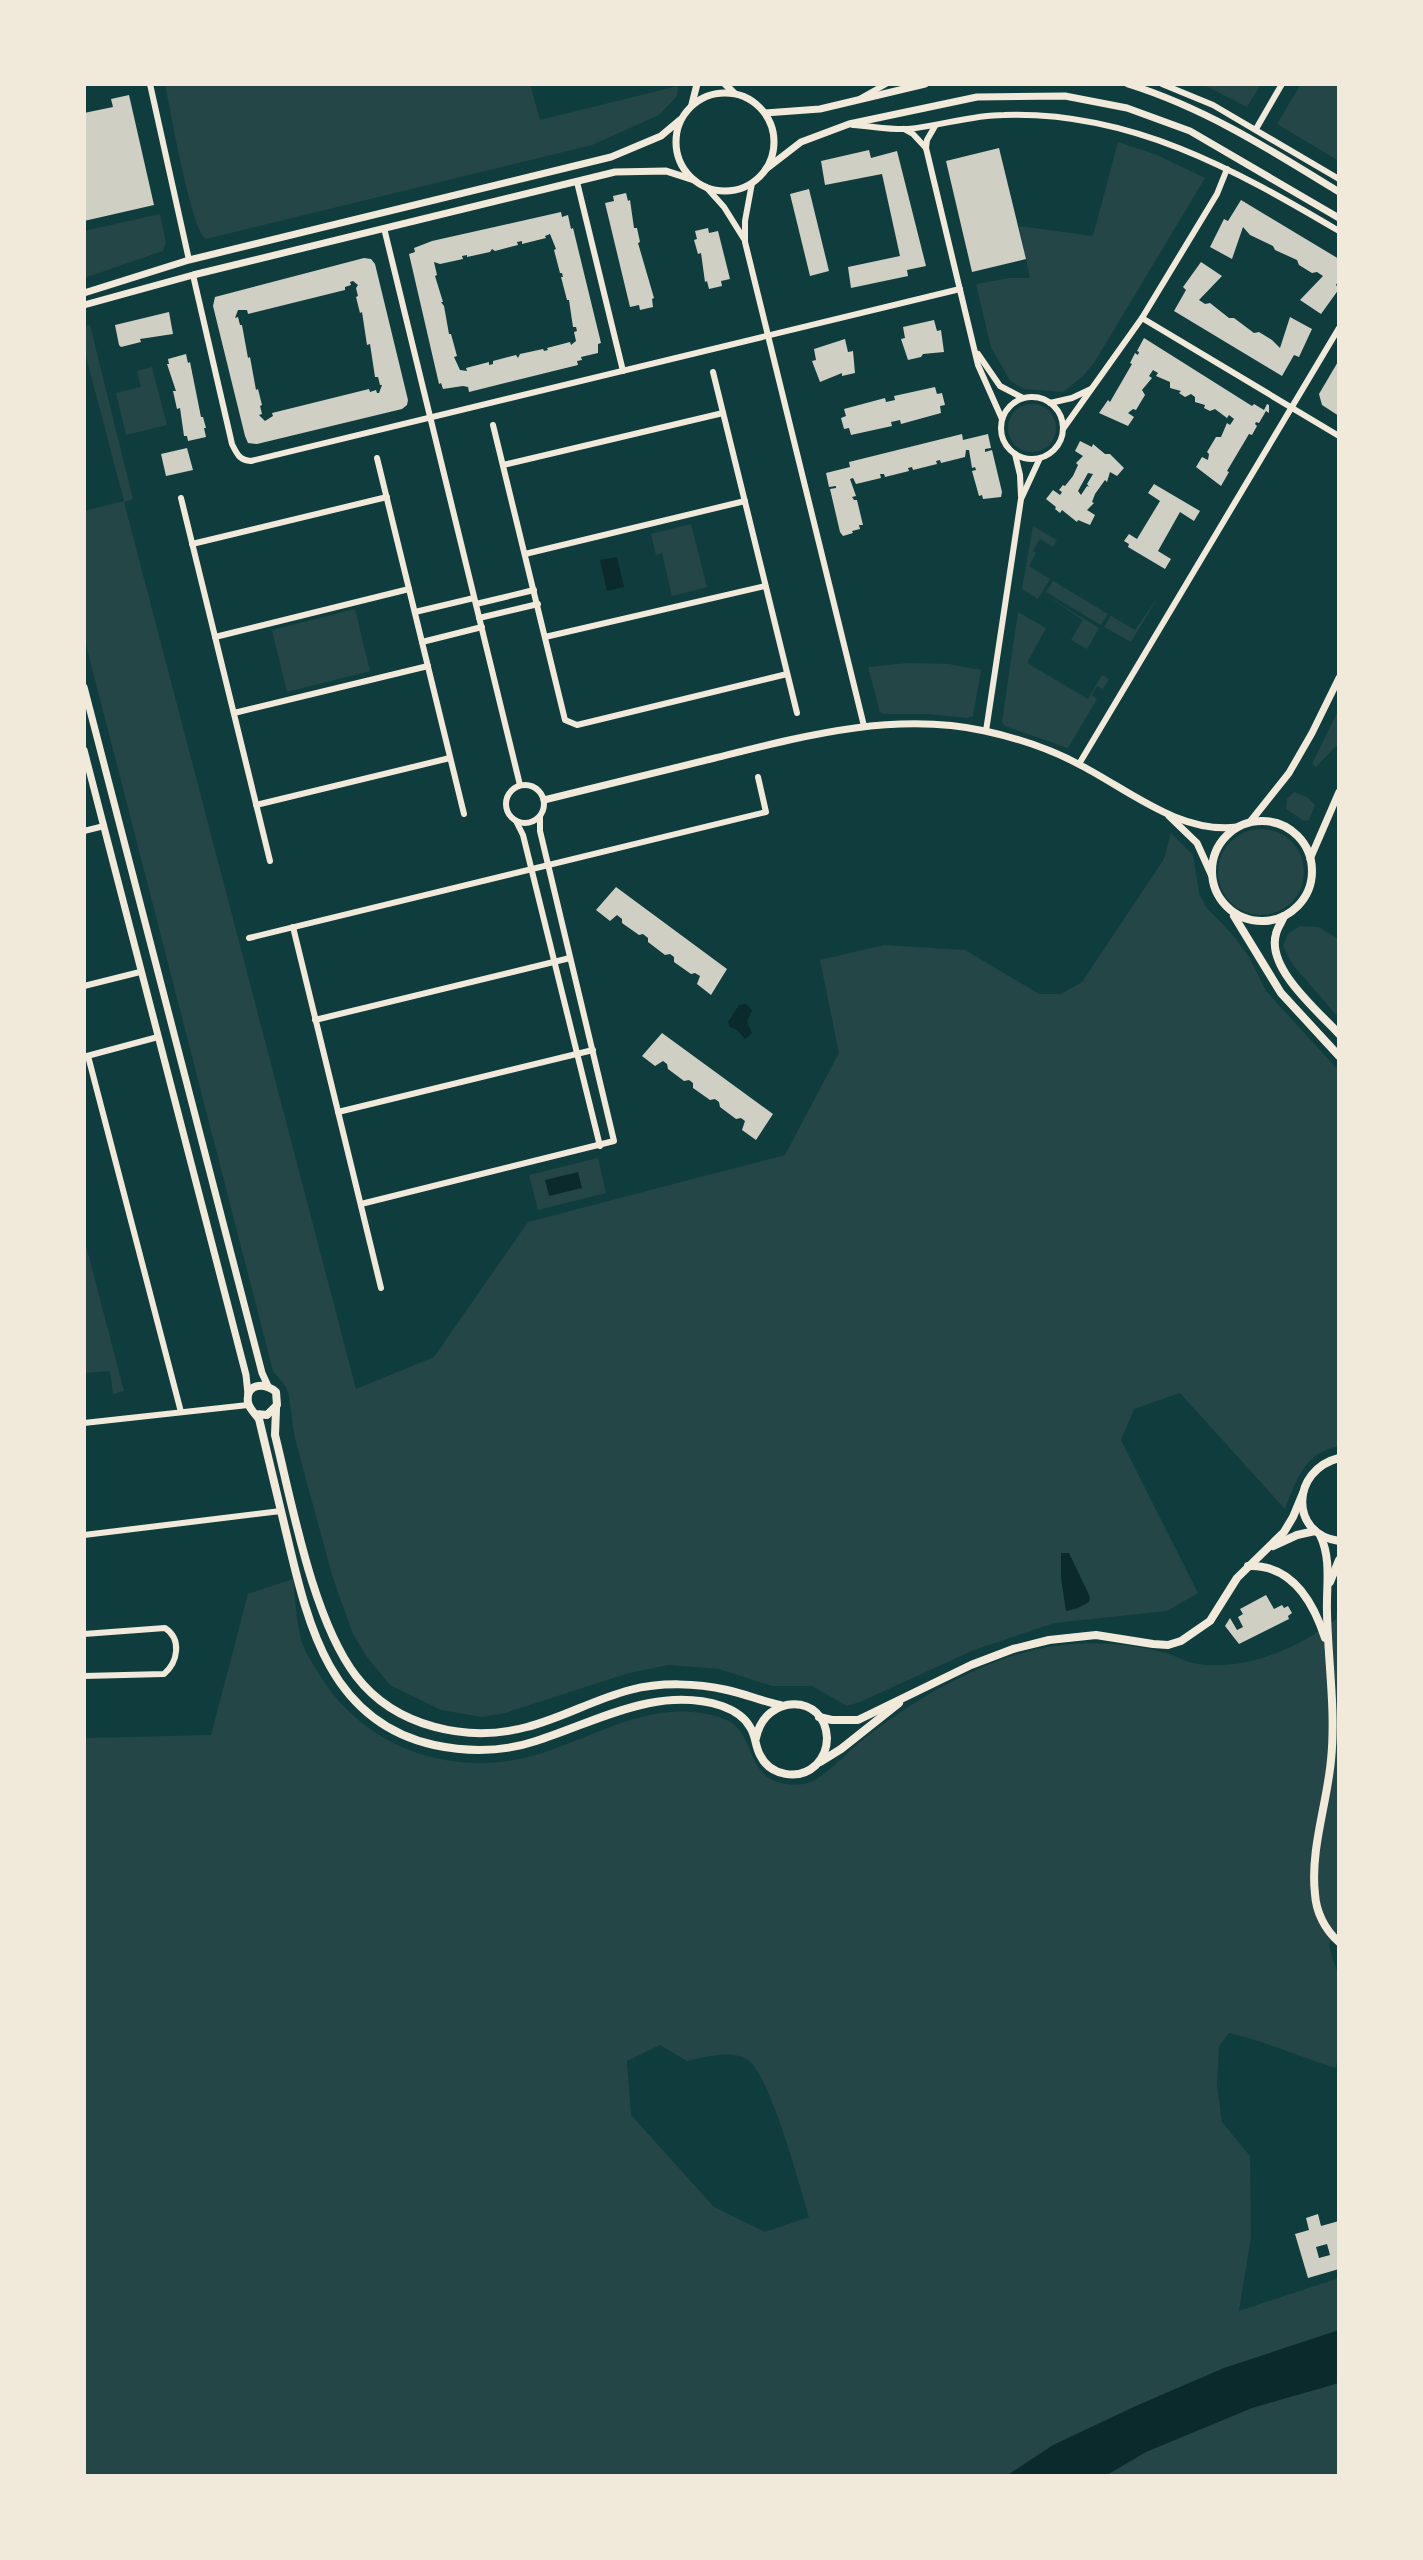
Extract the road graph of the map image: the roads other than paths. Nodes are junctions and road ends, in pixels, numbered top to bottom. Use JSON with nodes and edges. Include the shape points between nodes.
{"nodes":[{"id":1,"x":150,"y":84,"type":"edge"},
{"id":2,"x":697,"y":84,"type":"edge"},
{"id":3,"x":725,"y":84,"type":"edge"},
{"id":4,"x":886,"y":84,"type":"edge"},
{"id":5,"x":925,"y":84,"type":"edge"},
{"id":6,"x":1128,"y":84,"type":"edge"},
{"id":7,"x":1162,"y":84,"type":"edge"},
{"id":8,"x":1282,"y":84,"type":"edge"},
{"id":9,"x":1141,"y":86,"type":"edge"},
{"id":10,"x":734,"y":93,"type":"junction"},
{"id":11,"x":858,"y":100,"type":"junction"},
{"id":12,"x":1208,"y":103,"type":"junction"},
{"id":13,"x":692,"y":104,"type":"junction"},
{"id":14,"x":1191,"y":107,"type":"junction"},
{"id":15,"x":765,"y":113,"type":"junction"},
{"id":16,"x":680,"y":120,"type":"junction"},
{"id":17,"x":849,"y":124,"type":"junction"},
{"id":18,"x":936,"y":125,"type":"junction"},
{"id":19,"x":904,"y":129,"type":"junction"},
{"id":20,"x":1256,"y":129,"type":"junction"},
{"id":21,"x":926,"y":148,"type":"junction"},
{"id":22,"x":1310,"y":162,"type":"junction"},
{"id":23,"x":766,"y":169,"type":"junction"},
{"id":24,"x":1227,"y":169,"type":"junction"},
{"id":25,"x":1339,"y":179,"type":"edge"},
{"id":26,"x":694,"y":180,"type":"junction"},
{"id":27,"x":1320,"y":180,"type":"junction"},
{"id":28,"x":577,"y":182,"type":"junction"},
{"id":29,"x":752,"y":183,"type":"junction"},
{"id":30,"x":706,"y":187,"type":"junction"},
{"id":31,"x":1339,"y":192,"type":"edge"},
{"id":32,"x":1301,"y":196,"type":"junction"},
{"id":33,"x":1281,"y":197,"type":"junction"},
{"id":34,"x":1339,"y":218,"type":"edge"},
{"id":35,"x":384,"y":228,"type":"junction"},
{"id":36,"x":1339,"y":231,"type":"edge"},
{"id":37,"x":745,"y":242,"type":"junction"},
{"id":38,"x":189,"y":260,"type":"junction"},
{"id":39,"x":193,"y":275,"type":"junction"},
{"id":40,"x":960,"y":289,"type":"junction"},
{"id":41,"x":84,"y":293,"type":"edge"},
{"id":42,"x":84,"y":305,"type":"edge"},
{"id":43,"x":1142,"y":318,"type":"junction"},
{"id":44,"x":1339,"y":328,"type":"edge"},
{"id":45,"x":768,"y":337,"type":"junction"},
{"id":46,"x":977,"y":353,"type":"junction"},
{"id":47,"x":623,"y":371,"type":"junction"},
{"id":48,"x":713,"y":372,"type":"dead end"},
{"id":49,"x":1094,"y":388,"type":"junction"},
{"id":50,"x":1023,"y":398,"type":"junction"},
{"id":51,"x":1050,"y":403,"type":"junction"},
{"id":52,"x":1291,"y":407,"type":"junction"},
{"id":53,"x":723,"y":413,"type":"junction"},
{"id":54,"x":431,"y":419,"type":"junction"},
{"id":55,"x":1002,"y":419,"type":"junction"},
{"id":56,"x":493,"y":425,"type":"dead end"},
{"id":57,"x":1063,"y":429,"type":"junction"},
{"id":58,"x":1339,"y":436,"type":"edge"},
{"id":59,"x":1015,"y":454,"type":"junction"},
{"id":60,"x":377,"y":458,"type":"dead end"},
{"id":61,"x":1040,"y":458,"type":"junction"},
{"id":62,"x":503,"y":465,"type":"junction"},
{"id":63,"x":387,"y":497,"type":"junction"},
{"id":64,"x":181,"y":498,"type":"dead end"},
{"id":65,"x":1021,"y":499,"type":"junction"},
{"id":66,"x":745,"y":501,"type":"junction"},
{"id":67,"x":192,"y":544,"type":"junction"},
{"id":68,"x":525,"y":554,"type":"junction"},
{"id":69,"x":765,"y":586,"type":"junction"},
{"id":70,"x":409,"y":589,"type":"junction"},
{"id":71,"x":534,"y":590,"type":"junction"},
{"id":72,"x":475,"y":601,"type":"junction"},
{"id":73,"x":538,"y":604,"type":"junction"},
{"id":74,"x":415,"y":612,"type":"junction"},
{"id":75,"x":479,"y":618,"type":"junction"},
{"id":76,"x":482,"y":627,"type":"junction"},
{"id":77,"x":215,"y":637,"type":"junction"},
{"id":78,"x":545,"y":637,"type":"junction"},
{"id":79,"x":422,"y":642,"type":"junction"},
{"id":80,"x":428,"y":666,"type":"junction"},
{"id":81,"x":787,"y":674,"type":"junction"},
{"id":82,"x":1339,"y":678,"type":"edge"},
{"id":83,"x":84,"y":687,"type":"edge"},
{"id":84,"x":234,"y":713,"type":"junction"},
{"id":85,"x":797,"y":713,"type":"dead end"},
{"id":86,"x":864,"y":726,"type":"junction"},
{"id":87,"x":986,"y":731,"type":"junction"},
{"id":88,"x":84,"y":750,"type":"edge"},
{"id":89,"x":450,"y":758,"type":"junction"},
{"id":90,"x":1079,"y":764,"type":"junction"},
{"id":91,"x":758,"y":777,"type":"dead end"},
{"id":92,"x":520,"y":785,"type":"junction"},
{"id":93,"x":1339,"y":792,"type":"edge"},
{"id":94,"x":544,"y":800,"type":"junction"},
{"id":95,"x":256,"y":805,"type":"junction"},
{"id":96,"x":1164,"y":812,"type":"junction"},
{"id":97,"x":464,"y":814,"type":"dead end"},
{"id":98,"x":540,"y":817,"type":"junction"},
{"id":99,"x":516,"y":821,"type":"junction"},
{"id":100,"x":1250,"y":822,"type":"junction"},
{"id":101,"x":104,"y":826,"type":"junction"},
{"id":102,"x":1237,"y":827,"type":"junction"},
{"id":103,"x":84,"y":831,"type":"edge"},
{"id":104,"x":1310,"y":859,"type":"junction"},
{"id":105,"x":270,"y":861,"type":"dead end"},
{"id":106,"x":549,"y":865,"type":"junction"},
{"id":107,"x":530,"y":870,"type":"junction"},
{"id":108,"x":1211,"y":874,"type":"junction"},
{"id":109,"x":1231,"y":912,"type":"junction"},
{"id":110,"x":1284,"y":916,"type":"junction"},
{"id":111,"x":293,"y":927,"type":"junction"},
{"id":112,"x":249,"y":938,"type":"dead end"},
{"id":113,"x":570,"y":958,"type":"junction"},
{"id":114,"x":554,"y":961,"type":"junction"},
{"id":115,"x":140,"y":972,"type":"junction"},
{"id":116,"x":84,"y":986,"type":"edge"},
{"id":117,"x":315,"y":1020,"type":"junction"},
{"id":118,"x":1339,"y":1034,"type":"edge"},
{"id":119,"x":158,"y":1037,"type":"junction"},
{"id":120,"x":593,"y":1050,"type":"junction"},
{"id":121,"x":577,"y":1054,"type":"junction"},
{"id":122,"x":86,"y":1056,"type":"edge"},
{"id":123,"x":1339,"y":1056,"type":"edge"},
{"id":124,"x":338,"y":1112,"type":"junction"},
{"id":125,"x":600,"y":1146,"type":"junction"},
{"id":126,"x":361,"y":1204,"type":"junction"},
{"id":127,"x":381,"y":1288,"type":"dead end"},
{"id":128,"x":268,"y":1386,"type":"junction"},
{"id":129,"x":248,"y":1394,"type":"junction"},
{"id":130,"x":248,"y":1405,"type":"junction"},
{"id":131,"x":276,"y":1409,"type":"junction"},
{"id":132,"x":181,"y":1412,"type":"junction"},
{"id":133,"x":256,"y":1414,"type":"junction"},
{"id":134,"x":84,"y":1423,"type":"edge"},
{"id":135,"x":1339,"y":1458,"type":"edge"},
{"id":136,"x":1303,"y":1493,"type":"junction"},
{"id":137,"x":281,"y":1511,"type":"junction"},
{"id":138,"x":1318,"y":1533,"type":"junction"},
{"id":139,"x":84,"y":1535,"type":"edge"},
{"id":140,"x":1339,"y":1541,"type":"edge"},
{"id":141,"x":1269,"y":1548,"type":"junction"},
{"id":142,"x":1339,"y":1560,"type":"edge"},
{"id":143,"x":1247,"y":1566,"type":"junction"},
{"id":144,"x":1327,"y":1595,"type":"junction"},
{"id":145,"x":84,"y":1634,"type":"edge"},
{"id":146,"x":1329,"y":1655,"type":"junction"},
{"id":147,"x":84,"y":1676,"type":"edge"},
{"id":148,"x":910,"y":1694,"type":"junction"},
{"id":149,"x":780,"y":1706,"type":"junction"},
{"id":150,"x":819,"y":1717,"type":"junction"},
{"id":151,"x":756,"y":1738,"type":"junction"},
{"id":152,"x":819,"y":1762,"type":"junction"},
{"id":153,"x":1339,"y":1942,"type":"edge"}],
"edges":[{"from":1,"to":38,"type":"street"},
{"from":2,"to":13,"type":"street"},
{"from":3,"to":10,"type":"street"},
{"from":4,"to":11,"type":"street"},
{"from":5,"to":11,"type":"street"},
{"from":6,"to":9,"type":"street"},
{"from":7,"to":12,"type":"street"},
{"from":8,"to":20,"type":"street"},
{"from":9,"to":14,"type":"street"},
{"from":10,"to":13,"type":"street","via":[[715,93]]},
{"from":10,"to":15,"type":"street","via":[[751,99]]},
{"from":11,"to":15,"type":"street"},
{"from":12,"to":14,"type":"street"},
{"from":12,"to":20,"type":"street"},
{"from":13,"to":16,"type":"street"},
{"from":14,"to":27,"type":"street"},
{"from":15,"to":23,"type":"street","via":[[775,141]]},
{"from":16,"to":26,"type":"street","via":[[677,152]]},
{"from":16,"to":38,"type":"street","via":[[661,136],[611,157]]},
{"from":17,"to":19,"type":"street"},
{"from":17,"to":23,"type":"street","via":[[801,142]]},
{"from":17,"to":32,"type":"street","via":[[977,97],[1065,96],[1127,108],[1190,131]]},
{"from":18,"to":19,"type":"street"},
{"from":18,"to":21,"type":"street"},
{"from":18,"to":24,"type":"street","via":[[980,116],[1063,115],[1144,135]]},
{"from":19,"to":21,"type":"street"},
{"from":20,"to":22,"type":"street"},
{"from":21,"to":40,"type":"street"},
{"from":22,"to":25,"type":"street"},
{"from":22,"to":27,"type":"street"},
{"from":23,"to":29,"type":"street"},
{"from":24,"to":33,"type":"street"},
{"from":24,"to":43,"type":"street"},
{"from":26,"to":28,"type":"street","via":[[643,170]]},
{"from":26,"to":30,"type":"street"},
{"from":27,"to":31,"type":"street"},
{"from":28,"to":35,"type":"street"},
{"from":28,"to":47,"type":"street"},
{"from":29,"to":30,"type":"street","via":[[733,191]]},
{"from":29,"to":37,"type":"street"},
{"from":30,"to":37,"type":"street"},
{"from":32,"to":33,"type":"street"},
{"from":32,"to":34,"type":"street"},
{"from":33,"to":36,"type":"street"},
{"from":35,"to":39,"type":"street"},
{"from":35,"to":54,"type":"street"},
{"from":37,"to":45,"type":"street"},
{"from":38,"to":41,"type":"street"},
{"from":39,"to":42,"type":"street"},
{"from":39,"to":54,"type":"street","via":[[232,444],[244,460]]},
{"from":40,"to":45,"type":"street"},
{"from":40,"to":46,"type":"street"},
{"from":43,"to":49,"type":"street"},
{"from":43,"to":52,"type":"street"},
{"from":44,"to":52,"type":"street"},
{"from":45,"to":47,"type":"street"},
{"from":45,"to":86,"type":"street"},
{"from":46,"to":50,"type":"street","via":[[1000,386]]},
{"from":46,"to":55,"type":"street"},
{"from":47,"to":54,"type":"street"},
{"from":48,"to":53,"type":"street"},
{"from":49,"to":51,"type":"street"},
{"from":49,"to":57,"type":"street"},
{"from":50,"to":51,"type":"street"},
{"from":50,"to":55,"type":"street"},
{"from":51,"to":57,"type":"street","via":[[1060,414]]},
{"from":52,"to":58,"type":"street"},
{"from":52,"to":90,"type":"street"},
{"from":53,"to":62,"type":"street"},
{"from":53,"to":66,"type":"street"},
{"from":54,"to":72,"type":"street"},
{"from":55,"to":59,"type":"street","via":[[1005,445]]},
{"from":56,"to":62,"type":"street"},
{"from":57,"to":61,"type":"street","via":[[1057,448]]},
{"from":59,"to":61,"type":"street"},
{"from":59,"to":65,"type":"street"},
{"from":60,"to":63,"type":"street"},
{"from":61,"to":65,"type":"street"},
{"from":62,"to":68,"type":"street"},
{"from":63,"to":67,"type":"street"},
{"from":63,"to":70,"type":"street"},
{"from":64,"to":67,"type":"street"},
{"from":65,"to":87,"type":"street"},
{"from":66,"to":68,"type":"street"},
{"from":66,"to":69,"type":"street"},
{"from":67,"to":77,"type":"street"},
{"from":68,"to":71,"type":"street"},
{"from":69,"to":78,"type":"street"},
{"from":69,"to":81,"type":"street"},
{"from":70,"to":74,"type":"street"},
{"from":70,"to":77,"type":"street"},
{"from":71,"to":72,"type":"street"},
{"from":71,"to":73,"type":"street"},
{"from":72,"to":74,"type":"street"},
{"from":72,"to":75,"type":"street"},
{"from":73,"to":75,"type":"street"},
{"from":73,"to":78,"type":"street"},
{"from":74,"to":79,"type":"street"},
{"from":75,"to":76,"type":"street"},
{"from":76,"to":79,"type":"street"},
{"from":76,"to":92,"type":"street"},
{"from":77,"to":84,"type":"street"},
{"from":78,"to":81,"type":"street","via":[[565,720],[577,725]]},
{"from":79,"to":80,"type":"street"},
{"from":80,"to":84,"type":"street"},
{"from":80,"to":89,"type":"street"},
{"from":81,"to":85,"type":"street"},
{"from":82,"to":100,"type":"street","via":[[1289,773]]},
{"from":83,"to":128,"type":"street"},
{"from":84,"to":95,"type":"street"},
{"from":86,"to":87,"type":"street"},
{"from":86,"to":94,"type":"street"},
{"from":87,"to":90,"type":"street"},
{"from":88,"to":101,"type":"street"},
{"from":89,"to":95,"type":"street"},
{"from":89,"to":97,"type":"street"},
{"from":90,"to":96,"type":"street"},
{"from":91,"to":106,"type":"street","via":[[766,812]]},
{"from":92,"to":94,"type":"street","via":[[532,786]]},
{"from":92,"to":99,"type":"street","via":[[506,805]]},
{"from":93,"to":104,"type":"street"},
{"from":94,"to":98,"type":"street"},
{"from":95,"to":105,"type":"street"},
{"from":96,"to":102,"type":"street","via":[[1197,826]]},
{"from":96,"to":108,"type":"street","via":[[1197,843]]},
{"from":98,"to":99,"type":"street","via":[[529,823]]},
{"from":98,"to":106,"type":"street"},
{"from":99,"to":107,"type":"street"},
{"from":100,"to":102,"type":"main road"},
{"from":100,"to":104,"type":"main road","via":[[1266,821],[1294,833]]},
{"from":101,"to":103,"type":"street"},
{"from":101,"to":115,"type":"street"},
{"from":102,"to":108,"type":"main road","via":[[1218,846]]},
{"from":104,"to":110,"type":"main road","via":[[1309,890]]},
{"from":106,"to":107,"type":"street"},
{"from":106,"to":113,"type":"street"},
{"from":107,"to":111,"type":"street"},
{"from":107,"to":114,"type":"street"},
{"from":108,"to":109,"type":"main road","via":[[1221,902]]},
{"from":109,"to":110,"type":"main road","via":[[1257,922]]},
{"from":109,"to":123,"type":"main road","via":[[1281,993]]},
{"from":110,"to":118,"type":"main road","via":[[1275,935],[1275,952],[1286,976]]},
{"from":111,"to":112,"type":"street"},
{"from":111,"to":117,"type":"street"},
{"from":113,"to":114,"type":"street"},
{"from":113,"to":120,"type":"street"},
{"from":114,"to":117,"type":"street"},
{"from":114,"to":121,"type":"street"},
{"from":115,"to":116,"type":"street"},
{"from":115,"to":119,"type":"street"},
{"from":117,"to":124,"type":"street"},
{"from":119,"to":122,"type":"street"},
{"from":119,"to":129,"type":"street"},
{"from":120,"to":121,"type":"street"},
{"from":120,"to":125,"type":"street","via":[[614,1138]]},
{"from":121,"to":124,"type":"street"},
{"from":121,"to":125,"type":"street"},
{"from":122,"to":132,"type":"street"},
{"from":124,"to":126,"type":"street"},
{"from":125,"to":126,"type":"street"},
{"from":126,"to":127,"type":"street"},
{"from":128,"to":129,"type":"main road","via":[[256,1386]]},
{"from":128,"to":131,"type":"main road","via":[[278,1397]]},
{"from":129,"to":130,"type":"main road"},
{"from":130,"to":132,"type":"street"},
{"from":130,"to":133,"type":"main road"},
{"from":131,"to":133,"type":"main road"},
{"from":131,"to":149,"type":"main road","via":[[275,1435],[319,1601],[346,1661],[385,1703],[431,1726],[477,1733],[527,1727],[631,1690],[661,1685],[728,1690]]},
{"from":132,"to":134,"type":"street"},
{"from":133,"to":137,"type":"main road"},
{"from":135,"to":136,"type":"main road","via":[[1311,1473]]},
{"from":136,"to":138,"type":"main road","via":[[1304,1513]]},
{"from":136,"to":141,"type":"main road","via":[[1289,1524]]},
{"from":137,"to":139,"type":"street"},
{"from":137,"to":151,"type":"main road","via":[[303,1605],[326,1661],[359,1704],[412,1738],[445,1747],[507,1748],[661,1700],[722,1706],[738,1713]]},
{"from":138,"to":140,"type":"main road"},
{"from":138,"to":141,"type":"main road","via":[[1297,1535]]},
{"from":138,"to":144,"type":"main road","via":[[1327,1553]]},
{"from":141,"to":143,"type":"main road"},
{"from":142,"to":144,"type":"main road"},
{"from":143,"to":146,"type":"main road","via":[[1274,1569],[1298,1585]]},
{"from":143,"to":148,"type":"main road","via":[[1210,1621],[1181,1641],[1153,1644],[1096,1635],[1049,1640],[971,1665]]},
{"from":144,"to":146,"type":"main road"},
{"from":145,"to":147,"type":"street","via":[[165,1628],[175,1638],[176,1654],[168,1671],[157,1676]]},
{"from":146,"to":153,"type":"main road","via":[[1331,1757],[1314,1886],[1318,1912]]},
{"from":148,"to":150,"type":"main road","via":[[858,1720]]},
{"from":148,"to":152,"type":"main road"},
{"from":149,"to":150,"type":"main road","via":[[802,1705]]},
{"from":149,"to":151,"type":"main road","via":[[763,1718]]},
{"from":150,"to":152,"type":"main road","via":[[827,1739]]},
{"from":151,"to":152,"type":"main road","via":[[765,1764],[775,1771],[799,1775]]}]}
